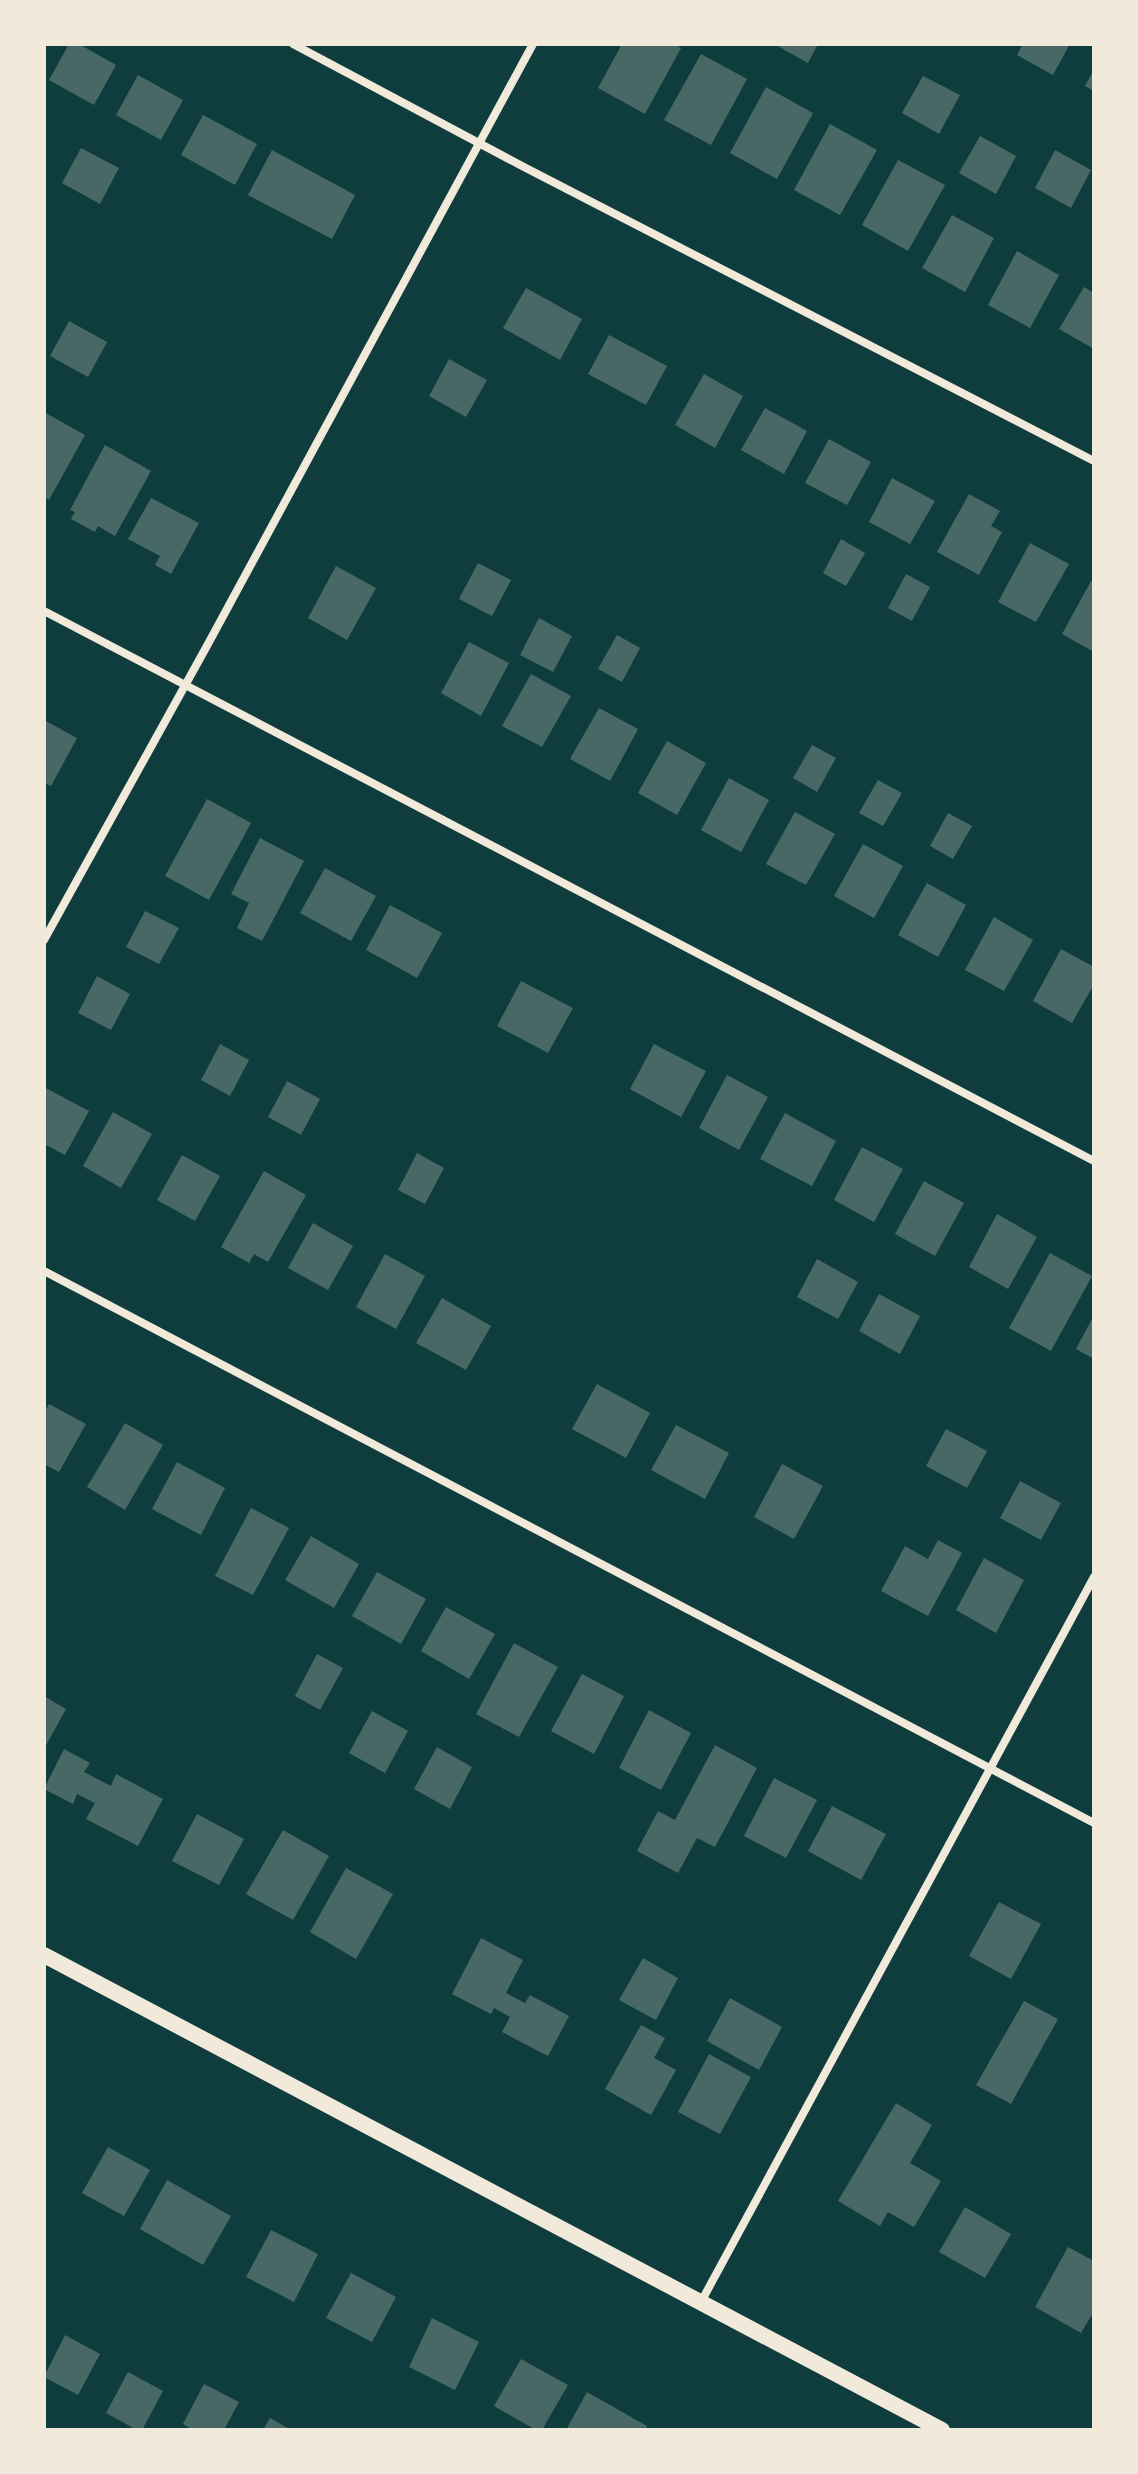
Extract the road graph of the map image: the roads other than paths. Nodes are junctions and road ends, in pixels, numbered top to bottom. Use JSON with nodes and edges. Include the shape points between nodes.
{"nodes":[{"id":1,"x":293,"y":44,"type":"edge"},
{"id":2,"x":533,"y":44,"type":"edge"},
{"id":3,"x":479,"y":142,"type":"junction"},
{"id":4,"x":1094,"y":461,"type":"edge"},
{"id":5,"x":44,"y":611,"type":"edge"},
{"id":6,"x":184,"y":686,"type":"junction"},
{"id":7,"x":44,"y":940,"type":"edge"},
{"id":8,"x":1094,"y":1161,"type":"edge"},
{"id":9,"x":44,"y":1271,"type":"edge"},
{"id":10,"x":1094,"y":1577,"type":"edge"},
{"id":11,"x":989,"y":1767,"type":"junction"},
{"id":12,"x":1094,"y":1823,"type":"edge"},
{"id":13,"x":44,"y":1955,"type":"edge"},
{"id":14,"x":701,"y":2303,"type":"junction"},
{"id":15,"x":942,"y":2430,"type":"edge"}],
"edges":[{"from":1,"to":3,"type":"street"},
{"from":2,"to":3,"type":"street"},
{"from":3,"to":4,"type":"street"},
{"from":3,"to":6,"type":"street"},
{"from":5,"to":6,"type":"street"},
{"from":6,"to":7,"type":"street"},
{"from":6,"to":8,"type":"street"},
{"from":9,"to":11,"type":"street"},
{"from":10,"to":11,"type":"street"},
{"from":11,"to":12,"type":"street"},
{"from":11,"to":14,"type":"street"},
{"from":13,"to":14,"type":"main road"},
{"from":14,"to":15,"type":"main road"}]}
